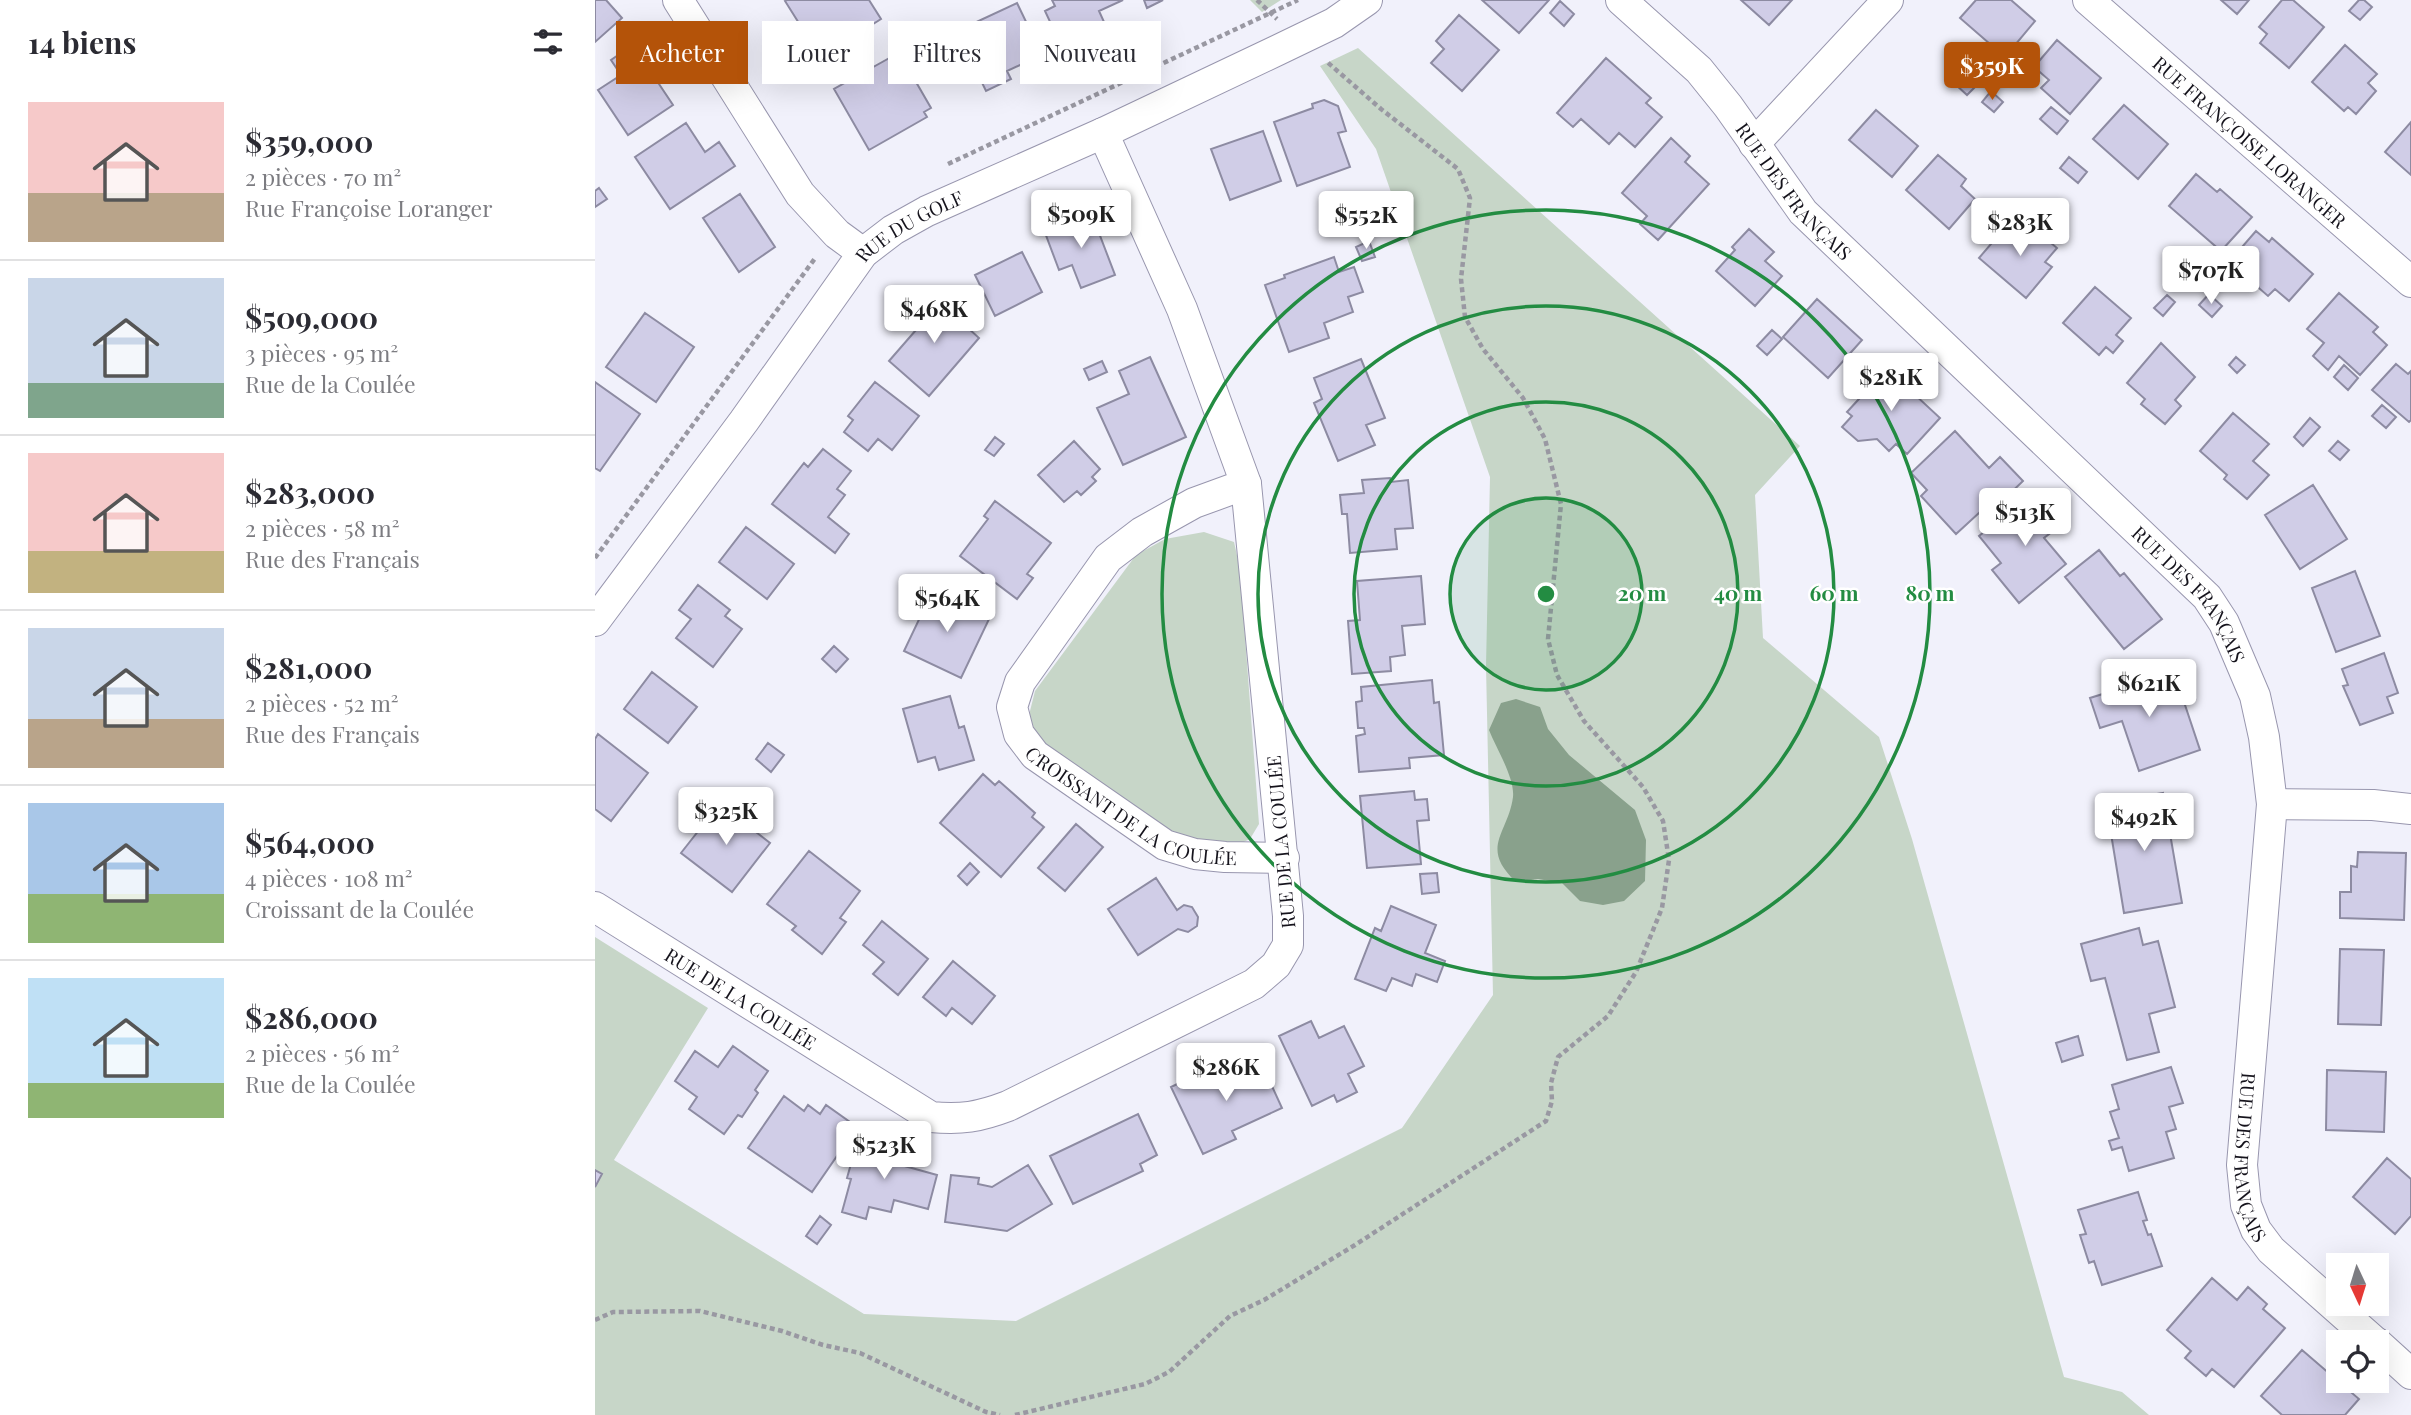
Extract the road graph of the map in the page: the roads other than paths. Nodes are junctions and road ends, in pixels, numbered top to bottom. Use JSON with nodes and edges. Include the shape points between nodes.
{"nodes":[{"id":1,"x":678,"y":0,"type":"edge"},
{"id":2,"x":1367,"y":0,"type":"edge"},
{"id":3,"x":1621,"y":0,"type":"edge"},
{"id":4,"x":1888,"y":0,"type":"edge"},
{"id":5,"x":2088,"y":0,"type":"edge"},
{"id":6,"x":1103,"y":133,"type":"junction"},
{"id":7,"x":1755,"y":144,"type":"junction"},
{"id":8,"x":863,"y":253,"type":"junction"},
{"id":9,"x":2411,"y":282,"type":"edge"},
{"id":10,"x":1246,"y":484,"type":"junction"},
{"id":11,"x":595,"y":621,"type":"edge"},
{"id":12,"x":2272,"y":804,"type":"junction"},
{"id":13,"x":2411,"y":809,"type":"edge"},
{"id":14,"x":1284,"y":858,"type":"junction"},
{"id":15,"x":595,"y":907,"type":"edge"},
{"id":16,"x":2361,"y":1330,"type":"edge"},
{"id":17,"x":2389,"y":1355,"type":"edge"},
{"id":18,"x":2411,"y":1374,"type":"edge"}],
"edges":[{"from":1,"to":8,"type":"street","via":[[800,194],[837,234]]},
{"from":2,"to":6,"type":"street","name":"RUE DU GOLF","via":[[1334,23]]},
{"from":3,"to":7,"type":"street","name":"RUE DES FRANÇAIS","via":[[1699,70]]},
{"from":4,"to":7,"type":"street"},
{"from":5,"to":9,"type":"street","name":"RUE FRANÇOISE LORANGER"},
{"from":6,"to":8,"type":"street","name":"RUE DU GOLF","via":[[927,211]]},
{"from":6,"to":10,"type":"street","name":"RUE DE LA COULÉE","via":[[1182,309]]},
{"from":7,"to":12,"type":"street","name":"RUE DES FRANÇAIS","via":[[1803,212],[2207,597],[2224,623],[2255,696]]},
{"from":8,"to":11,"type":"street","name":"RUE DU GOLF"},
{"from":10,"to":14,"type":"street","name":"RUE DE LA COULÉE"},
{"from":10,"to":14,"type":"street","name":"CROISSANT DE LA COULÉE","via":[[1194,503],[1142,532],[1108,558],[1020,682],[1012,707],[1019,734],[1035,755],[1165,845],[1205,855]]},
{"from":12,"to":13,"type":"street","via":[[2373,804]]},
{"from":12,"to":16,"type":"street","name":"RUE DES FRANÇAIS","via":[[2242,1165],[2246,1205],[2271,1250]]},
{"from":14,"to":15,"type":"street","name":"RUE DE LA COULÉE","via":[[1288,945],[1276,965],[1254,984],[1007,1106],[958,1120],[931,1117]]},
{"from":17,"to":18,"type":"street","name":"RUE DES FRANÇAIS"}]}
